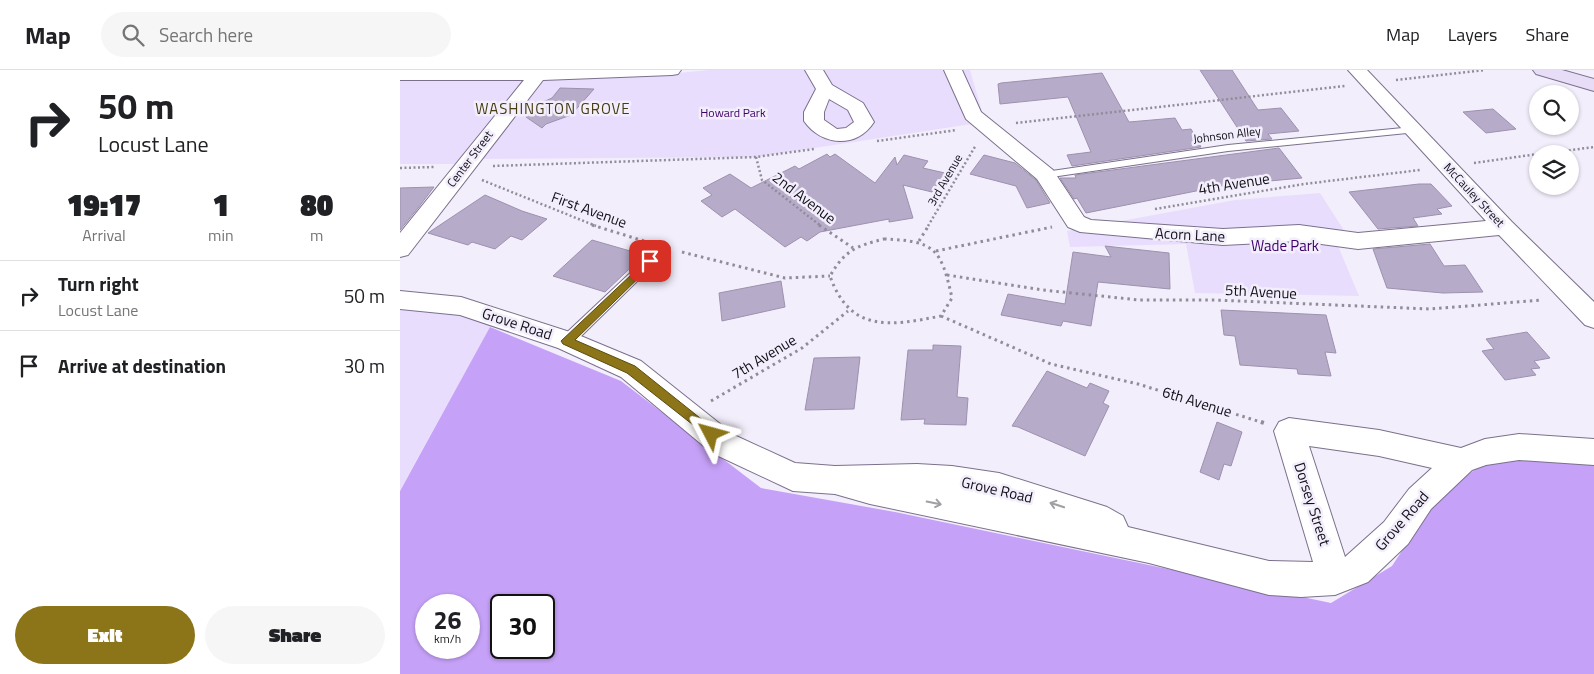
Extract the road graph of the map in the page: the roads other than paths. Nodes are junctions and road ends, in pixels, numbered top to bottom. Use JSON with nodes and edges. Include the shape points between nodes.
{"nodes":[{"id":1,"x":672,"y":70,"type":"edge"},
{"id":2,"x":814,"y":70,"type":"edge"},
{"id":3,"x":953,"y":70,"type":"edge"},
{"id":4,"x":1542,"y":70,"type":"edge"},
{"id":5,"x":539,"y":72,"type":"edge"},
{"id":6,"x":400,"y":75,"type":"edge"},
{"id":7,"x":1363,"y":77,"type":"edge"},
{"id":8,"x":1594,"y":85,"type":"edge"},
{"id":9,"x":825,"y":89,"type":"dead end"},
{"id":10,"x":1412,"y":130,"type":"junction"},
{"id":11,"x":1045,"y":175,"type":"junction"},
{"id":12,"x":1504,"y":227,"type":"junction"},
{"id":13,"x":664,"y":248,"type":"road end"},
{"id":14,"x":400,"y":249,"type":"edge"},
{"id":15,"x":400,"y":300,"type":"edge"},
{"id":16,"x":1594,"y":318,"type":"edge"},
{"id":17,"x":567,"y":341,"type":"junction"},
{"id":18,"x":1594,"y":452,"type":"edge"},
{"id":19,"x":1461,"y":461,"type":"junction"},
{"id":20,"x":1335,"y":578,"type":"junction"}],
"edges":[{"from":1,"to":5,"type":"street"},
{"from":2,"to":9,"type":"street"},
{"from":3,"to":11,"type":"street","via":[[973,115]]},
{"from":4,"to":8,"type":"street"},
{"from":5,"to":6,"type":"street"},
{"from":5,"to":14,"type":"street","name":"Center Street"},
{"from":7,"to":10,"type":"street","name":"McCauley Street"},
{"from":10,"to":11,"type":"lane","name":"Johnson Alley","via":[[1286,140],[1157,156]]},
{"from":10,"to":12,"type":"street","name":"McCauley Street"},
{"from":11,"to":12,"type":"street","name":"Acorn Lane","via":[[1076,222],[1088,227],[1246,237],[1299,233],[1358,241]]},
{"from":12,"to":16,"type":"street","name":"McCauley Street"},
{"from":13,"to":17,"type":"lane"},
{"from":15,"to":17,"type":"street","name":"Grove Road","via":[[462,306]]},
{"from":17,"to":20,"type":"street","name":"Grove Road","via":[[631,369],[723,444],[793,477],[835,480],[1149,547],[1269,578]]},
{"from":18,"to":19,"type":"street","name":"Grove Road","via":[[1519,447],[1485,452]]},
{"from":19,"to":20,"type":"street","name":"Grove Road","via":[[1420,499],[1396,533],[1370,558],[1356,570]]},
{"from":19,"to":20,"type":"street","name":"Dorsey Street","via":[[1370,441],[1289,431]]}]}
